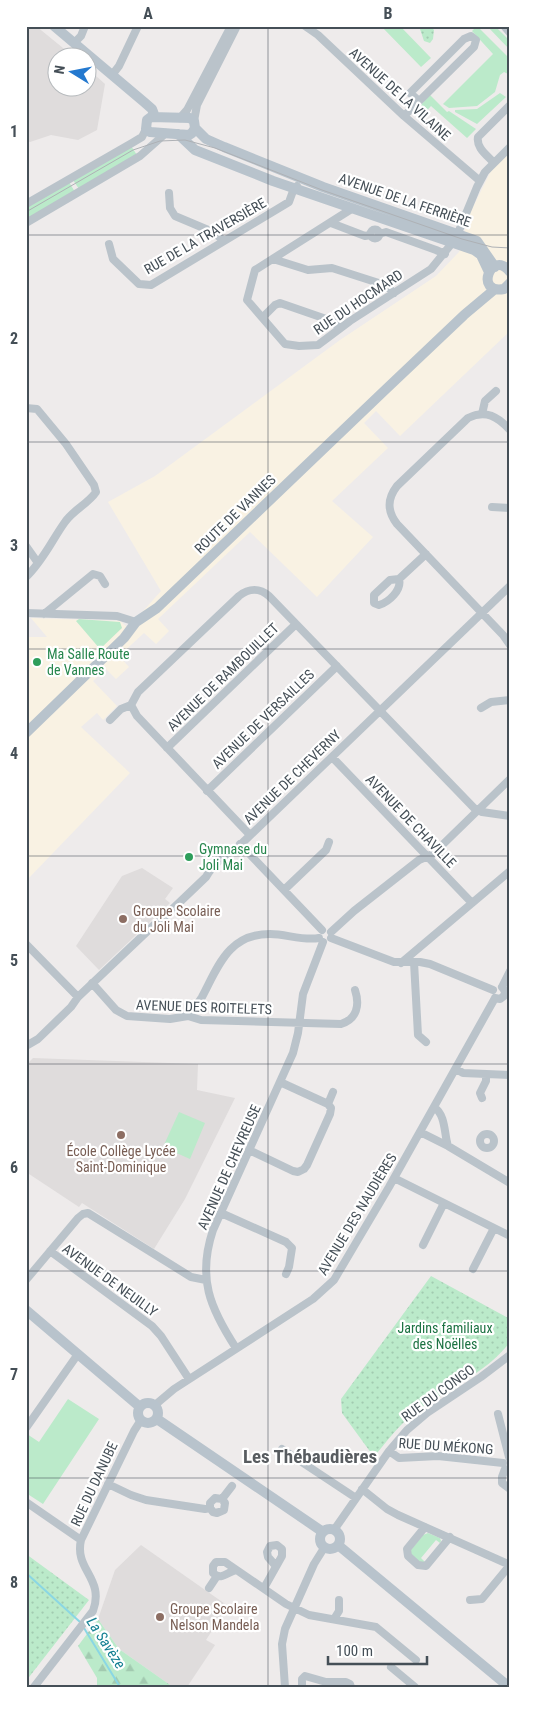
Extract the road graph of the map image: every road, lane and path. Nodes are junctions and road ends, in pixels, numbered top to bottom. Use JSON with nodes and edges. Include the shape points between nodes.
{"nodes":[{"id":1,"x":54,"y":26,"type":"edge"},
{"id":2,"x":85,"y":26,"type":"edge"},
{"id":3,"x":138,"y":26,"type":"edge"},
{"id":4,"x":231,"y":26,"type":"edge"},
{"id":5,"x":237,"y":26,"type":"edge"},
{"id":6,"x":504,"y":26,"type":"edge"},
{"id":7,"x":308,"y":28,"type":"edge"},
{"id":8,"x":510,"y":33,"type":"edge"},
{"id":9,"x":74,"y":43,"type":"junction"},
{"id":10,"x":112,"y":75,"type":"junction"},
{"id":11,"x":419,"y":101,"type":"junction"},
{"id":12,"x":510,"y":105,"type":"edge"},
{"id":13,"x":404,"y":116,"type":"junction"},
{"id":14,"x":155,"y":117,"type":"junction"},
{"id":15,"x":180,"y":118,"type":"junction"},
{"id":16,"x":195,"y":125,"type":"junction"},
{"id":17,"x":146,"y":129,"type":"junction"},
{"id":18,"x":166,"y":133,"type":"junction"},
{"id":19,"x":178,"y":134,"type":"junction"},
{"id":20,"x":510,"y":148,"type":"edge"},
{"id":21,"x":494,"y":163,"type":"junction"},
{"id":22,"x":294,"y":175,"type":"junction"},
{"id":23,"x":480,"y":181,"type":"junction"},
{"id":24,"x":295,"y":189,"type":"junction"},
{"id":25,"x":169,"y":192,"type":"dead end"},
{"id":26,"x":26,"y":204,"type":"edge"},
{"id":27,"x":353,"y":208,"type":"junction"},
{"id":28,"x":26,"y":223,"type":"edge"},
{"id":29,"x":331,"y":223,"type":"junction"},
{"id":30,"x":456,"y":238,"type":"junction"},
{"id":31,"x":224,"y":241,"type":"junction"},
{"id":32,"x":109,"y":244,"type":"dead end"},
{"id":33,"x":445,"y":254,"type":"junction"},
{"id":34,"x":273,"y":259,"type":"junction"},
{"id":35,"x":501,"y":267,"type":"edge"},
{"id":36,"x":509,"y":285,"type":"edge"},
{"id":37,"x":492,"y":287,"type":"junction"},
{"id":38,"x":394,"y":293,"type":"junction"},
{"id":39,"x":263,"y":318,"type":"junction"},
{"id":40,"x":340,"y":328,"type":"junction"},
{"id":41,"x":496,"y":391,"type":"dead end"},
{"id":42,"x":26,"y":408,"type":"edge"},
{"id":43,"x":482,"y":414,"type":"junction"},
{"id":44,"x":510,"y":430,"type":"edge"},
{"id":45,"x":492,"y":507,"type":"dead end"},
{"id":46,"x":510,"y":508,"type":"edge"},
{"id":47,"x":26,"y":546,"type":"edge"},
{"id":48,"x":426,"y":554,"type":"junction"},
{"id":49,"x":38,"y":564,"type":"junction"},
{"id":50,"x":26,"y":577,"type":"edge"},
{"id":51,"x":399,"y":579,"type":"dead end"},
{"id":52,"x":105,"y":584,"type":"dead end"},
{"id":53,"x":510,"y":586,"type":"edge"},
{"id":54,"x":482,"y":612,"type":"junction"},
{"id":55,"x":26,"y":613,"type":"edge"},
{"id":56,"x":44,"y":614,"type":"junction"},
{"id":57,"x":136,"y":622,"type":"junction"},
{"id":58,"x":296,"y":624,"type":"junction"},
{"id":59,"x":510,"y":645,"type":"edge"},
{"id":60,"x":337,"y":666,"type":"junction"},
{"id":61,"x":510,"y":700,"type":"edge"},
{"id":62,"x":131,"y":705,"type":"junction"},
{"id":63,"x":481,"y":708,"type":"dead end"},
{"id":64,"x":380,"y":710,"type":"junction"},
{"id":65,"x":110,"y":720,"type":"dead end"},
{"id":66,"x":26,"y":733,"type":"edge"},
{"id":67,"x":167,"y":748,"type":"junction"},
{"id":68,"x":332,"y":757,"type":"junction"},
{"id":69,"x":510,"y":779,"type":"edge"},
{"id":70,"x":207,"y":790,"type":"junction"},
{"id":71,"x":478,"y":811,"type":"junction"},
{"id":72,"x":510,"y":816,"type":"edge"},
{"id":73,"x":250,"y":835,"type":"junction"},
{"id":74,"x":329,"y":842,"type":"dead end"},
{"id":75,"x":240,"y":844,"type":"junction"},
{"id":76,"x":427,"y":857,"type":"junction"},
{"id":77,"x":510,"y":871,"type":"edge"},
{"id":78,"x":284,"y":890,"type":"junction"},
{"id":79,"x":472,"y":903,"type":"junction"},
{"id":80,"x":322,"y":930,"type":"junction"},
{"id":81,"x":331,"y":935,"type":"junction"},
{"id":82,"x":321,"y":940,"type":"junction"},
{"id":83,"x":26,"y":944,"type":"edge"},
{"id":84,"x":417,"y":950,"type":"junction"},
{"id":85,"x":417,"y":962,"type":"junction"},
{"id":86,"x":401,"y":963,"type":"junction"},
{"id":87,"x":510,"y":971,"type":"edge"},
{"id":88,"x":92,"y":983,"type":"junction"},
{"id":89,"x":355,"y":990,"type":"dead end"},
{"id":90,"x":506,"y":991,"type":"edge"},
{"id":91,"x":494,"y":994,"type":"junction"},
{"id":92,"x":78,"y":997,"type":"junction"},
{"id":93,"x":188,"y":1016,"type":"junction"},
{"id":94,"x":299,"y":1023,"type":"junction"},
{"id":95,"x":426,"y":1042,"type":"dead end"},
{"id":96,"x":26,"y":1046,"type":"edge"},
{"id":97,"x":456,"y":1069,"type":"junction"},
{"id":98,"x":486,"y":1074,"type":"junction"},
{"id":99,"x":510,"y":1075,"type":"edge"},
{"id":100,"x":280,"y":1082,"type":"junction"},
{"id":101,"x":334,"y":1092,"type":"dead end"},
{"id":102,"x":482,"y":1098,"type":"dead end"},
{"id":103,"x":328,"y":1104,"type":"junction"},
{"id":104,"x":434,"y":1107,"type":"junction"},
{"id":105,"x":420,"y":1132,"type":"junction"},
{"id":106,"x":446,"y":1136,"type":"junction"},
{"id":107,"x":434,"y":1139,"type":"junction"},
{"id":108,"x":448,"y":1146,"type":"junction"},
{"id":109,"x":484,"y":1148,"type":"dead end"},
{"id":110,"x":249,"y":1150,"type":"junction"},
{"id":111,"x":476,"y":1162,"type":"junction"},
{"id":112,"x":394,"y":1178,"type":"junction"},
{"id":113,"x":510,"y":1183,"type":"edge"},
{"id":114,"x":444,"y":1204,"type":"junction"},
{"id":115,"x":221,"y":1213,"type":"junction"},
{"id":116,"x":494,"y":1228,"type":"junction"},
{"id":117,"x":510,"y":1236,"type":"edge"},
{"id":118,"x":423,"y":1245,"type":"dead end"},
{"id":119,"x":50,"y":1251,"type":"junction"},
{"id":120,"x":472,"y":1269,"type":"dead end"},
{"id":121,"x":286,"y":1274,"type":"dead end"},
{"id":122,"x":26,"y":1280,"type":"edge"},
{"id":123,"x":206,"y":1280,"type":"junction"},
{"id":124,"x":26,"y":1310,"type":"edge"},
{"id":125,"x":236,"y":1348,"type":"junction"},
{"id":126,"x":78,"y":1354,"type":"junction"},
{"id":127,"x":510,"y":1355,"type":"edge"},
{"id":128,"x":189,"y":1379,"type":"junction"},
{"id":129,"x":156,"y":1405,"type":"junction"},
{"id":130,"x":140,"y":1407,"type":"junction"},
{"id":131,"x":498,"y":1414,"type":"dead end"},
{"id":132,"x":141,"y":1420,"type":"junction"},
{"id":133,"x":157,"y":1420,"type":"junction"},
{"id":134,"x":26,"y":1428,"type":"edge"},
{"id":135,"x":282,"y":1449,"type":"dead end"},
{"id":136,"x":388,"y":1451,"type":"junction"},
{"id":137,"x":507,"y":1463,"type":"edge"},
{"id":138,"x":108,"y":1484,"type":"junction"},
{"id":139,"x":232,"y":1486,"type":"dead end"},
{"id":140,"x":362,"y":1489,"type":"junction"},
{"id":141,"x":510,"y":1489,"type":"edge"},
{"id":142,"x":356,"y":1498,"type":"junction"},
{"id":143,"x":222,"y":1499,"type":"junction"},
{"id":144,"x":26,"y":1502,"type":"edge"},
{"id":145,"x":210,"y":1508,"type":"junction"},
{"id":146,"x":425,"y":1527,"type":"junction"},
{"id":147,"x":334,"y":1530,"type":"junction"},
{"id":148,"x":323,"y":1532,"type":"junction"},
{"id":149,"x":450,"y":1537,"type":"junction"},
{"id":150,"x":81,"y":1540,"type":"junction"},
{"id":151,"x":338,"y":1545,"type":"junction"},
{"id":152,"x":324,"y":1548,"type":"junction"},
{"id":153,"x":275,"y":1565,"type":"dead end"},
{"id":154,"x":510,"y":1565,"type":"edge"},
{"id":155,"x":236,"y":1570,"type":"junction"},
{"id":156,"x":217,"y":1576,"type":"junction"},
{"id":157,"x":209,"y":1588,"type":"dead end"},
{"id":158,"x":264,"y":1588,"type":"junction"},
{"id":159,"x":339,"y":1600,"type":"dead end"},
{"id":160,"x":470,"y":1600,"type":"dead end"},
{"id":161,"x":295,"y":1608,"type":"junction"},
{"id":162,"x":334,"y":1619,"type":"junction"},
{"id":163,"x":416,"y":1660,"type":"dead end"},
{"id":164,"x":391,"y":1667,"type":"dead end"},
{"id":165,"x":34,"y":1687,"type":"edge"},
{"id":166,"x":285,"y":1687,"type":"edge"},
{"id":167,"x":302,"y":1687,"type":"edge"},
{"id":168,"x":351,"y":1687,"type":"edge"},
{"id":169,"x":415,"y":1687,"type":"edge"},
{"id":170,"x":509,"y":1687,"type":"edge"}],
"edges":[{"from":1,"to":9,"type":"street"},
{"from":2,"to":9,"type":"street"},
{"from":3,"to":10,"type":"street"},
{"from":4,"to":15,"type":"street"},
{"from":5,"to":16,"type":"street","via":[[197,105]]},
{"from":6,"to":8,"type":"street"},
{"from":7,"to":13,"type":"street","name":"AVENUE DE LA VILAINE"},
{"from":9,"to":10,"type":"street"},
{"from":10,"to":14,"type":"street","via":[[152,109]]},
{"from":11,"to":11,"type":"street","via":[[474,47],[474,38],[464,39],[410,92]]},
{"from":11,"to":13,"type":"street"},
{"from":12,"to":21,"type":"street","via":[[478,137],[479,147]]},
{"from":13,"to":23,"type":"street","name":"AVENUE DE LA VILAINE"},
{"from":14,"to":15,"type":"street"},
{"from":14,"to":17,"type":"street","via":[[147,120]]},
{"from":15,"to":16,"type":"street","via":[[190,118]]},
{"from":16,"to":19,"type":"street","via":[[192,134]]},
{"from":16,"to":22,"type":"street","name":"AVENUE DE LA FERRIÈRE","via":[[206,139]]},
{"from":17,"to":18,"type":"street"},
{"from":17,"to":26,"type":"street","via":[[142,137],[132,144]]},
{"from":18,"to":19,"type":"street"},
{"from":18,"to":28,"type":"street","via":[[140,156]]},
{"from":19,"to":24,"type":"street","name":"AVENUE DE LA FERRIÈRE","via":[[195,150]]},
{"from":20,"to":21,"type":"street","name":"RUE DU HOCMARD"},
{"from":21,"to":23,"type":"street","name":"RUE DU HOCMARD"},
{"from":22,"to":24,"type":"street"},
{"from":22,"to":30,"type":"street","name":"AVENUE DE LA FERRIÈRE"},
{"from":23,"to":30,"type":"street","name":"RUE DU HOCMARD"},
{"from":24,"to":27,"type":"street","name":"AVENUE DE LA FERRIÈRE"},
{"from":24,"to":31,"type":"street","name":"RUE DE LA TRAVERSIÈRE","via":[[289,202]]},
{"from":25,"to":31,"type":"street","via":[[170,208],[175,216],[214,232]]},
{"from":27,"to":29,"type":"street","name":"RUE DU HOCMARD"},
{"from":27,"to":30,"type":"street","name":"AVENUE DE LA FERRIÈRE"},
{"from":29,"to":33,"type":"street","via":[[365,236],[374,230],[379,234],[386,232]]},
{"from":29,"to":34,"type":"street","name":"RUE DU HOCMARD"},
{"from":30,"to":33,"type":"street","name":"RUE DU HOCMARD"},
{"from":30,"to":35,"type":"street","name":"AVENUE DE LA FERRIÈRE","via":[[477,241]]},
{"from":31,"to":32,"type":"street","name":"RUE DE LA TRAVERSIÈRE","via":[[151,285],[136,281],[113,259]]},
{"from":33,"to":38,"type":"street","name":"RUE DU HOCMARD","via":[[431,269]]},
{"from":34,"to":38,"type":"street","via":[[308,270],[332,268],[385,285]]},
{"from":34,"to":39,"type":"street","name":"RUE DU HOCMARD","via":[[255,270],[247,300]]},
{"from":35,"to":37,"type":"street","via":[[487,280]]},
{"from":36,"to":37,"type":"street","via":[[501,290]]},
{"from":37,"to":57,"type":"street","name":"ROUTE DE VANNES","via":[[164,602]]},
{"from":38,"to":40,"type":"street","name":"RUE DU HOCMARD"},
{"from":39,"to":40,"type":"street","via":[[275,304],[280,304],[332,321]]},
{"from":39,"to":40,"type":"street","name":"RUE DU HOCMARD","via":[[285,344],[299,346],[318,345]]},
{"from":41,"to":43,"type":"street","via":[[485,401]]},
{"from":42,"to":49,"type":"street","via":[[37,409],[66,444],[96,492],[66,520]]},
{"from":43,"to":44,"type":"street","via":[[496,417]]},
{"from":43,"to":48,"type":"street","via":[[465,420],[397,486],[390,497],[392,517]]},
{"from":45,"to":46,"type":"street"},
{"from":47,"to":49,"type":"street"},
{"from":48,"to":51,"type":"street"},
{"from":48,"to":54,"type":"street"},
{"from":49,"to":50,"type":"street"},
{"from":52,"to":56,"type":"street","via":[[100,576],[93,574]]},
{"from":53,"to":54,"type":"street","name":"AVENUE DE CHEVERNY"},
{"from":54,"to":59,"type":"street"},
{"from":54,"to":64,"type":"street","name":"AVENUE DE CHEVERNY"},
{"from":55,"to":56,"type":"street"},
{"from":56,"to":57,"type":"street","via":[[117,616]]},
{"from":57,"to":66,"type":"street","name":"ROUTE DE VANNES","via":[[124,638]]},
{"from":58,"to":60,"type":"street"},
{"from":58,"to":62,"type":"street","via":[[266,594],[257,590],[243,593],[138,692]]},
{"from":58,"to":67,"type":"street","name":"AVENUE DE RAMBOUILLET"},
{"from":60,"to":64,"type":"street"},
{"from":60,"to":70,"type":"street","name":"AVENUE DE VERSAILLES"},
{"from":61,"to":63,"type":"street","via":[[491,702]]},
{"from":62,"to":65,"type":"street"},
{"from":62,"to":67,"type":"street"},
{"from":64,"to":68,"type":"street","name":"AVENUE DE CHEVERNY"},
{"from":64,"to":71,"type":"street"},
{"from":67,"to":70,"type":"street"},
{"from":68,"to":73,"type":"street","name":"AVENUE DE CHEVERNY"},
{"from":68,"to":76,"type":"street","name":"AVENUE DE CHAVILLE"},
{"from":69,"to":71,"type":"street"},
{"from":70,"to":73,"type":"street"},
{"from":71,"to":72,"type":"street"},
{"from":71,"to":76,"type":"street"},
{"from":73,"to":75,"type":"street","name":"AVENUE DE CHEVERNY"},
{"from":74,"to":78,"type":"street","via":[[326,850]]},
{"from":75,"to":78,"type":"street"},
{"from":75,"to":88,"type":"street","name":"AVENUE DE CHEVERNY"},
{"from":76,"to":79,"type":"street","name":"AVENUE DE CHAVILLE"},
{"from":76,"to":81,"type":"street","via":[[354,911]]},
{"from":77,"to":79,"type":"street"},
{"from":78,"to":80,"type":"street"},
{"from":79,"to":84,"type":"street"},
{"from":80,"to":81,"type":"street","via":[[326,929]]},
{"from":80,"to":82,"type":"street","via":[[319,933]]},
{"from":81,"to":82,"type":"street","via":[[328,942]]},
{"from":81,"to":86,"type":"street"},
{"from":82,"to":93,"type":"street","via":[[265,934],[238,943],[220,962]]},
{"from":82,"to":94,"type":"street","name":"AVENUE DE CHEVREUSE","via":[[303,994]]},
{"from":83,"to":92,"type":"street"},
{"from":84,"to":85,"type":"street"},
{"from":84,"to":86,"type":"street"},
{"from":85,"to":86,"type":"street"},
{"from":85,"to":91,"type":"street","via":[[448,970]]},
{"from":85,"to":95,"type":"street","via":[[418,1035]]},
{"from":87,"to":90,"type":"street"},
{"from":88,"to":92,"type":"street","name":"AVENUE DE CHEVERNY"},
{"from":88,"to":93,"type":"street","name":"AVENUE DES ROITELETS","via":[[116,1010],[127,1016],[170,1019]]},
{"from":89,"to":94,"type":"street","name":"AVENUE DES ROITELETS","via":[[356,1014],[348,1022]]},
{"from":90,"to":91,"type":"street","via":[[500,998]]},
{"from":90,"to":91,"type":"street","via":[[496,986]]},
{"from":91,"to":97,"type":"street","name":"AVENUE DES NAUDIÈRES"},
{"from":92,"to":96,"type":"street","name":"AVENUE DE CHEVERNY","via":[[38,1039]]},
{"from":93,"to":94,"type":"street","name":"AVENUE DES ROITELETS","via":[[200,1020]]},
{"from":94,"to":100,"type":"street","name":"AVENUE DE CHEVREUSE","via":[[293,1053]]},
{"from":97,"to":98,"type":"street"},
{"from":97,"to":104,"type":"street","name":"AVENUE DES NAUDIÈRES"},
{"from":98,"to":99,"type":"street"},
{"from":98,"to":102,"type":"street","via":[[480,1093]]},
{"from":100,"to":103,"type":"street"},
{"from":100,"to":110,"type":"street","name":"AVENUE DE CHEVREUSE"},
{"from":101,"to":103,"type":"street"},
{"from":103,"to":110,"type":"street","via":[[330,1114],[304,1170],[292,1171]]},
{"from":104,"to":105,"type":"street","name":"AVENUE DES NAUDIÈRES"},
{"from":104,"to":106,"type":"street","via":[[441,1114]]},
{"from":105,"to":107,"type":"street"},
{"from":105,"to":112,"type":"street","name":"AVENUE DES NAUDIÈRES"},
{"from":106,"to":107,"type":"street"},
{"from":106,"to":108,"type":"street"},
{"from":107,"to":108,"type":"street"},
{"from":108,"to":111,"type":"street"},
{"from":109,"to":111,"type":"street"},
{"from":110,"to":115,"type":"street","name":"AVENUE DE CHEVREUSE"},
{"from":111,"to":113,"type":"street"},
{"from":112,"to":114,"type":"street"},
{"from":112,"to":125,"type":"street","name":"AVENUE DES NAUDIÈRES","via":[[340,1273],[327,1288]]},
{"from":114,"to":116,"type":"street"},
{"from":114,"to":118,"type":"street"},
{"from":115,"to":121,"type":"street","via":[[286,1242],[292,1248]]},
{"from":115,"to":123,"type":"street","name":"AVENUE DE CHEVREUSE","via":[[209,1242]]},
{"from":116,"to":117,"type":"street"},
{"from":116,"to":120,"type":"street"},
{"from":119,"to":122,"type":"street"},
{"from":119,"to":123,"type":"street","via":[[81,1216],[88,1213],[191,1278]]},
{"from":119,"to":128,"type":"street","name":"AVENUE DE NEUILLY","via":[[152,1326]]},
{"from":123,"to":125,"type":"street","name":"AVENUE DE CHEVREUSE","via":[[214,1311]]},
{"from":124,"to":126,"type":"street"},
{"from":125,"to":128,"type":"street","name":"AVENUE DES NAUDIÈRES"},
{"from":126,"to":130,"type":"street"},
{"from":126,"to":134,"type":"street"},
{"from":127,"to":136,"type":"street","name":"RUE DU CONGO","via":[[420,1419]]},
{"from":128,"to":129,"type":"street","name":"AVENUE DES NAUDIÈRES"},
{"from":129,"to":130,"type":"street","via":[[148,1402]]},
{"from":129,"to":133,"type":"street","via":[[159,1412]]},
{"from":130,"to":132,"type":"street"},
{"from":131,"to":137,"type":"street","name":"RUE DU MÉKONG"},
{"from":132,"to":133,"type":"street","via":[[148,1423]]},
{"from":132,"to":138,"type":"street","name":"RUE DU DANUBE"},
{"from":133,"to":148,"type":"street"},
{"from":135,"to":142,"type":"street"},
{"from":136,"to":137,"type":"street","name":"RUE DU MÉKONG","via":[[399,1458],[438,1456]]},
{"from":136,"to":140,"type":"street","name":"RUE DU CONGO"},
{"from":137,"to":141,"type":"street","name":"RUE DU MÉKONG","via":[[502,1483]]},
{"from":138,"to":145,"type":"street","via":[[146,1500]]},
{"from":138,"to":150,"type":"street","name":"RUE DU DANUBE"},
{"from":139,"to":143,"type":"street"},
{"from":140,"to":142,"type":"street","name":"RUE DU CONGO"},
{"from":140,"to":146,"type":"street","via":[[387,1509]]},
{"from":142,"to":147,"type":"street","name":"RUE DU CONGO"},
{"from":143,"to":145,"type":"street","via":[[213,1499]]},
{"from":143,"to":145,"type":"street","via":[[226,1506],[222,1512],[215,1513]]},
{"from":144,"to":150,"type":"street"},
{"from":146,"to":149,"type":"street"},
{"from":146,"to":149,"type":"street","via":[[407,1549],[408,1556],[418,1565],[426,1566]]},
{"from":147,"to":148,"type":"street"},
{"from":147,"to":151,"type":"street","via":[[340,1538]]},
{"from":148,"to":152,"type":"street","via":[[320,1540]]},
{"from":149,"to":154,"type":"street"},
{"from":150,"to":165,"type":"street","name":"RUE DU DANUBE","via":[[81,1558],[95,1584],[97,1597],[93,1611]]},
{"from":151,"to":152,"type":"street","via":[[332,1549]]},
{"from":151,"to":170,"type":"street"},
{"from":152,"to":161,"type":"street"},
{"from":153,"to":158,"type":"street"},
{"from":154,"to":160,"type":"street","via":[[482,1599]]},
{"from":155,"to":156,"type":"street","via":[[223,1577]]},
{"from":155,"to":156,"type":"street","via":[[225,1562],[216,1562],[213,1569]]},
{"from":155,"to":158,"type":"street"},
{"from":156,"to":157,"type":"street"},
{"from":158,"to":161,"type":"street"},
{"from":159,"to":162,"type":"street","via":[[339,1611]]},
{"from":161,"to":162,"type":"street","via":[[309,1615]]},
{"from":161,"to":166,"type":"street","via":[[282,1644]]},
{"from":162,"to":163,"type":"street","via":[[376,1627]]},
{"from":164,"to":169,"type":"street"},
{"from":167,"to":168,"type":"street","via":[[305,1676],[326,1682],[346,1682]]}]}
